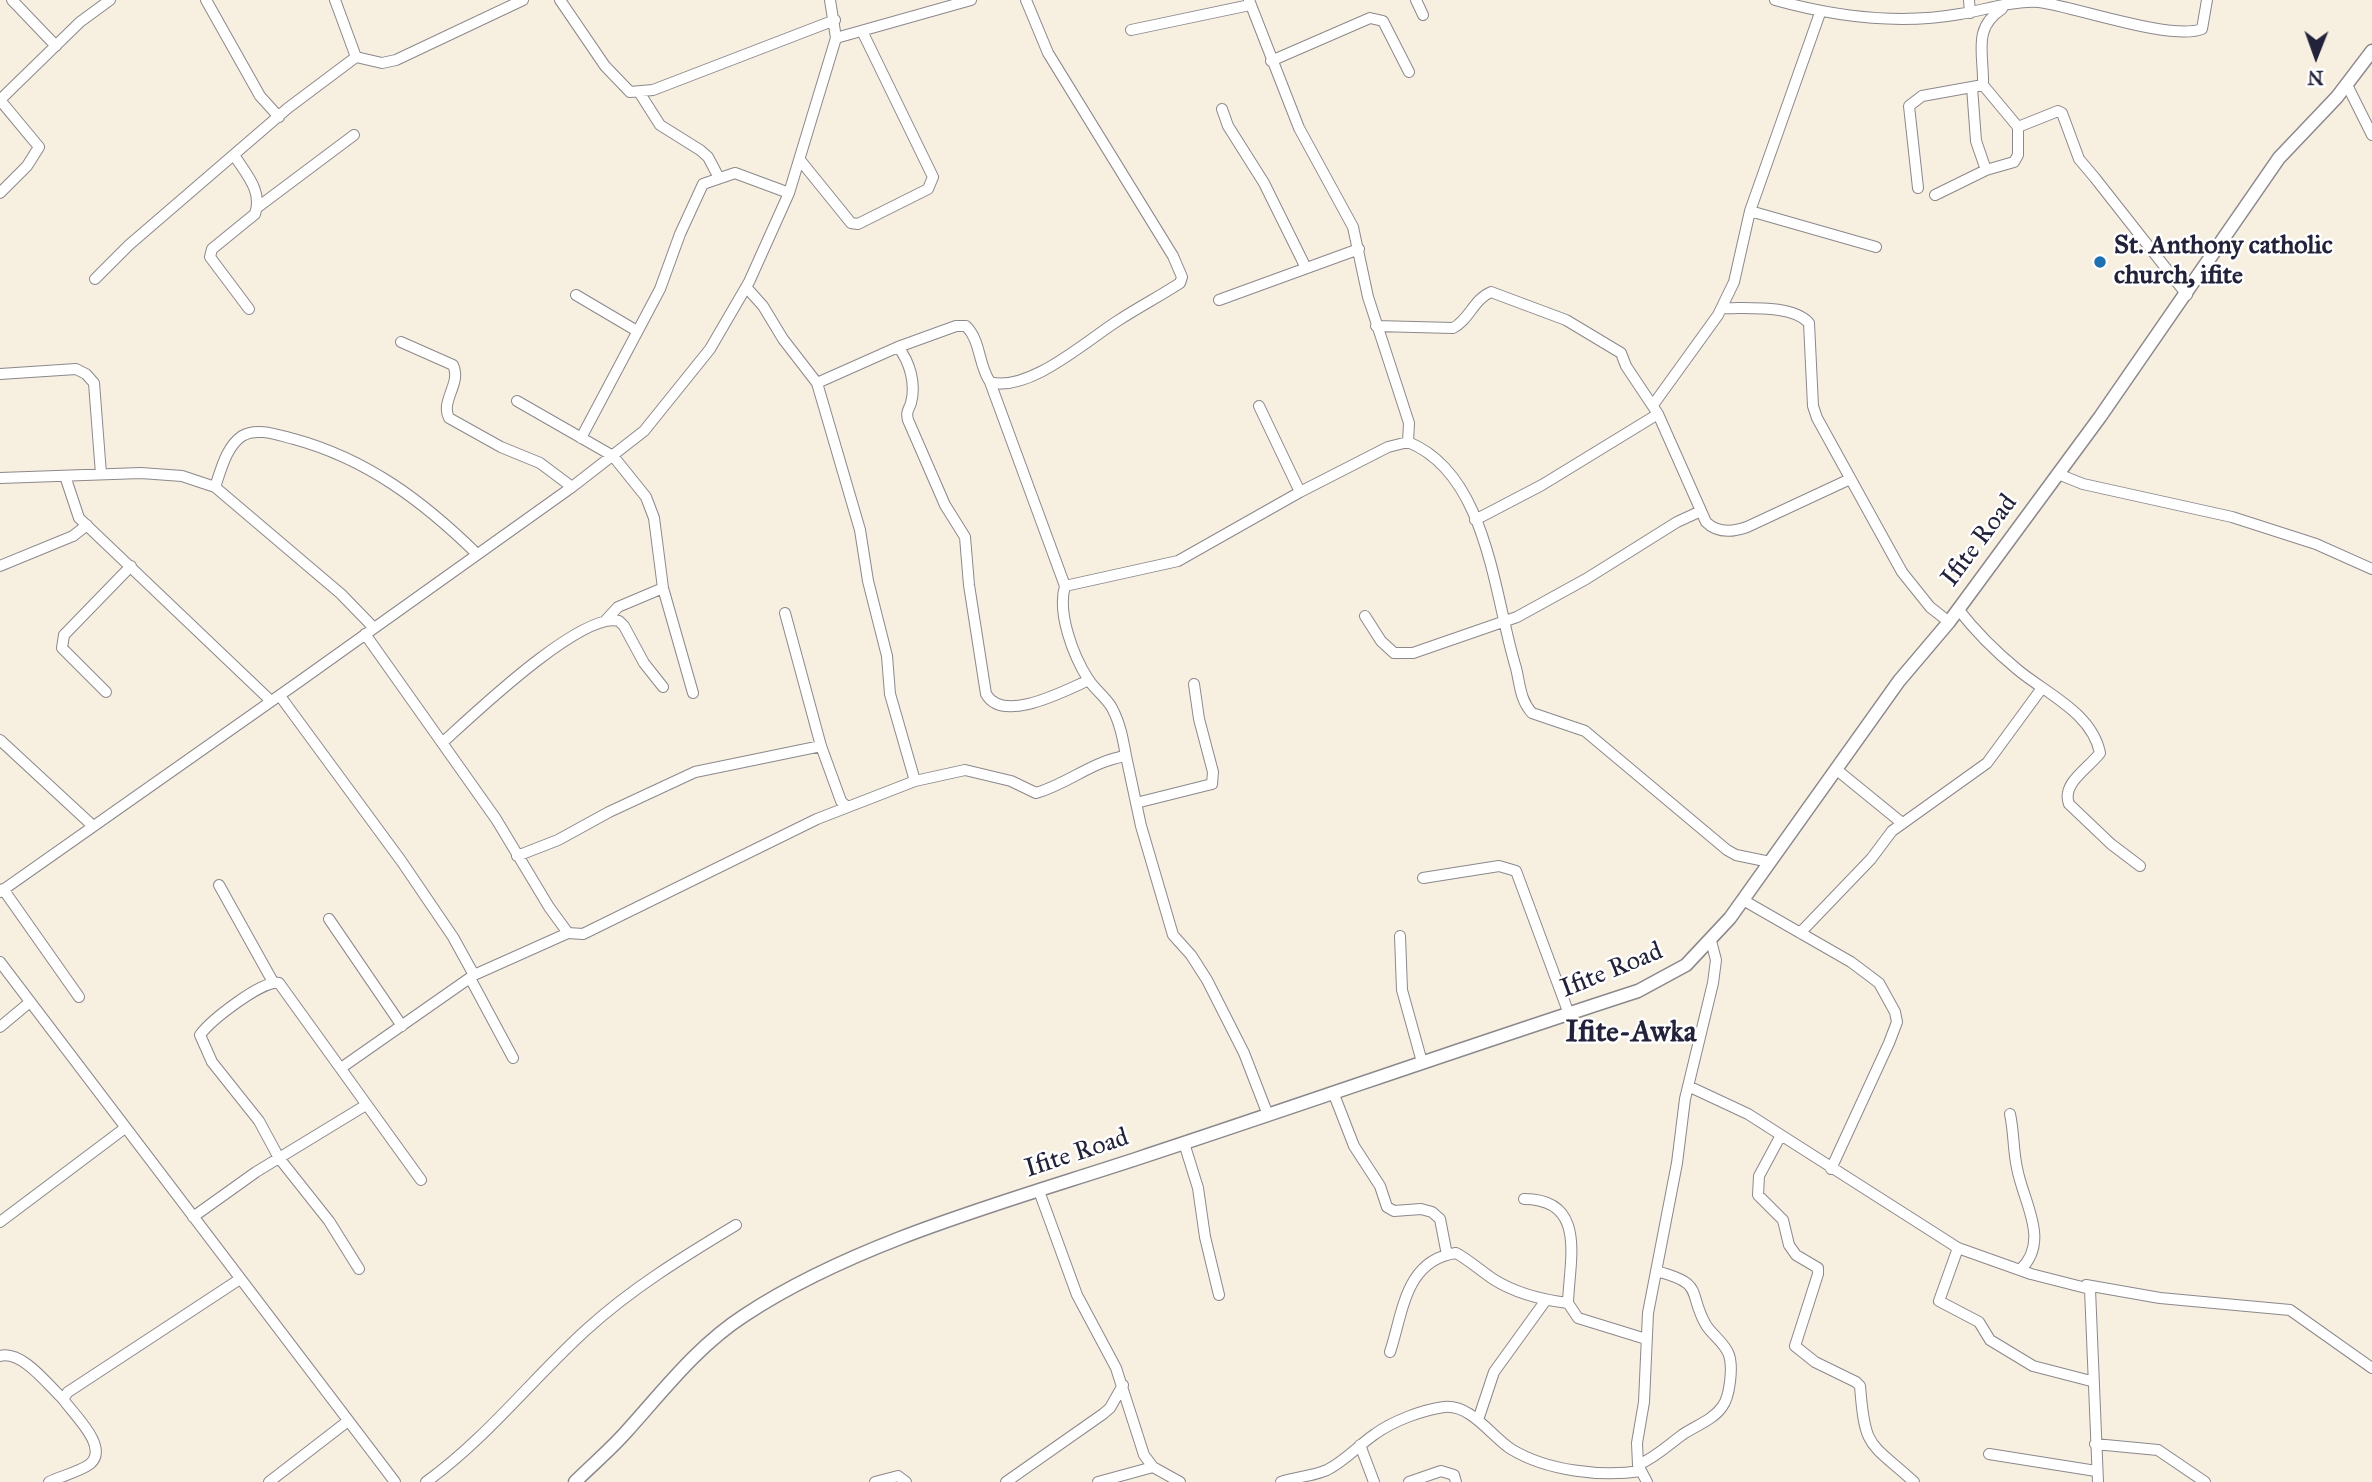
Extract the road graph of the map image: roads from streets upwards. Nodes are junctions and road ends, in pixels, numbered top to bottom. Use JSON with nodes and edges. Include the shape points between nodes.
{"nodes":[{"id":1,"x":12,"y":0,"type":"edge"},
{"id":2,"x":110,"y":0,"type":"edge"},
{"id":3,"x":206,"y":0,"type":"edge"},
{"id":4,"x":335,"y":0,"type":"edge"},
{"id":5,"x":523,"y":0,"type":"edge"},
{"id":6,"x":830,"y":0,"type":"edge"},
{"id":7,"x":971,"y":0,"type":"edge"},
{"id":8,"x":1026,"y":0,"type":"edge"},
{"id":9,"x":1416,"y":0,"type":"edge"},
{"id":10,"x":1775,"y":0,"type":"edge"},
{"id":11,"x":1969,"y":0,"type":"edge"},
{"id":12,"x":2207,"y":0,"type":"edge"},
{"id":13,"x":565,"y":2,"type":"edge"},
{"id":14,"x":1250,"y":3,"type":"edge"},
{"id":15,"x":2009,"y":5,"type":"junction"},
{"id":16,"x":1970,"y":12,"type":"junction"},
{"id":17,"x":1820,"y":13,"type":"junction"},
{"id":18,"x":1423,"y":15,"type":"dead end"},
{"id":19,"x":835,"y":20,"type":"junction"},
{"id":20,"x":1130,"y":30,"type":"dead end"},
{"id":21,"x":862,"y":31,"type":"junction"},
{"id":22,"x":836,"y":38,"type":"junction"},
{"id":23,"x":56,"y":46,"type":"junction"},
{"id":24,"x":2372,"y":51,"type":"edge"},
{"id":25,"x":356,"y":57,"type":"junction"},
{"id":26,"x":1271,"y":61,"type":"junction"},
{"id":27,"x":1409,"y":72,"type":"dead end"},
{"id":28,"x":2347,"y":85,"type":"junction"},
{"id":29,"x":1978,"y":86,"type":"junction"},
{"id":30,"x":639,"y":92,"type":"junction"},
{"id":31,"x":0,"y":100,"type":"edge"},
{"id":32,"x":1222,"y":109,"type":"dead end"},
{"id":33,"x":279,"y":117,"type":"junction"},
{"id":34,"x":2018,"y":127,"type":"junction"},
{"id":35,"x":2371,"y":130,"type":"edge"},
{"id":36,"x":354,"y":135,"type":"dead end"},
{"id":37,"x":234,"y":155,"type":"junction"},
{"id":38,"x":800,"y":160,"type":"junction"},
{"id":39,"x":1986,"y":170,"type":"junction"},
{"id":40,"x":718,"y":176,"type":"junction"},
{"id":41,"x":1918,"y":188,"type":"dead end"},
{"id":42,"x":0,"y":192,"type":"edge"},
{"id":43,"x":789,"y":193,"type":"junction"},
{"id":44,"x":1935,"y":195,"type":"dead end"},
{"id":45,"x":258,"y":207,"type":"junction"},
{"id":46,"x":1750,"y":211,"type":"junction"},
{"id":47,"x":1876,"y":247,"type":"dead end"},
{"id":48,"x":1359,"y":249,"type":"junction"},
{"id":49,"x":1306,"y":268,"type":"junction"},
{"id":50,"x":95,"y":279,"type":"dead end"},
{"id":51,"x":746,"y":287,"type":"junction"},
{"id":52,"x":576,"y":295,"type":"dead end"},
{"id":53,"x":2187,"y":295,"type":"junction"},
{"id":54,"x":1219,"y":300,"type":"dead end"},
{"id":55,"x":1722,"y":308,"type":"junction"},
{"id":56,"x":249,"y":309,"type":"dead end"},
{"id":57,"x":1377,"y":326,"type":"junction"},
{"id":58,"x":637,"y":331,"type":"junction"},
{"id":59,"x":401,"y":342,"type":"dead end"},
{"id":60,"x":898,"y":347,"type":"junction"},
{"id":61,"x":0,"y":374,"type":"edge"},
{"id":62,"x":990,"y":382,"type":"junction"},
{"id":63,"x":817,"y":383,"type":"junction"},
{"id":64,"x":517,"y":401,"type":"dead end"},
{"id":65,"x":1259,"y":406,"type":"dead end"},
{"id":66,"x":1656,"y":410,"type":"junction"},
{"id":67,"x":581,"y":438,"type":"junction"},
{"id":68,"x":1408,"y":442,"type":"junction"},
{"id":69,"x":613,"y":456,"type":"junction"},
{"id":70,"x":101,"y":474,"type":"junction"},
{"id":71,"x":2058,"y":474,"type":"junction"},
{"id":72,"x":65,"y":476,"type":"junction"},
{"id":73,"x":0,"y":478,"type":"edge"},
{"id":74,"x":1848,"y":480,"type":"junction"},
{"id":75,"x":215,"y":487,"type":"junction"},
{"id":76,"x":572,"y":487,"type":"junction"},
{"id":77,"x":1300,"y":492,"type":"junction"},
{"id":78,"x":1701,"y":511,"type":"junction"},
{"id":79,"x":1475,"y":520,"type":"junction"},
{"id":80,"x":87,"y":525,"type":"junction"},
{"id":81,"x":477,"y":554,"type":"junction"},
{"id":82,"x":0,"y":566,"type":"edge"},
{"id":83,"x":131,"y":566,"type":"junction"},
{"id":84,"x":2372,"y":569,"type":"edge"},
{"id":85,"x":1065,"y":586,"type":"junction"},
{"id":86,"x":663,"y":587,"type":"junction"},
{"id":87,"x":1958,"y":609,"type":"junction"},
{"id":88,"x":785,"y":613,"type":"dead end"},
{"id":89,"x":1365,"y":616,"type":"dead end"},
{"id":90,"x":606,"y":620,"type":"junction"},
{"id":91,"x":1948,"y":621,"type":"junction"},
{"id":92,"x":1505,"y":622,"type":"junction"},
{"id":93,"x":374,"y":628,"type":"junction"},
{"id":94,"x":365,"y":634,"type":"junction"},
{"id":95,"x":1089,"y":680,"type":"junction"},
{"id":96,"x":1194,"y":684,"type":"dead end"},
{"id":97,"x":663,"y":687,"type":"dead end"},
{"id":98,"x":2042,"y":688,"type":"junction"},
{"id":99,"x":106,"y":692,"type":"dead end"},
{"id":100,"x":693,"y":693,"type":"dead end"},
{"id":101,"x":275,"y":699,"type":"junction"},
{"id":102,"x":0,"y":740,"type":"edge"},
{"id":103,"x":442,"y":743,"type":"junction"},
{"id":104,"x":821,"y":746,"type":"junction"},
{"id":105,"x":1126,"y":755,"type":"junction"},
{"id":106,"x":1837,"y":770,"type":"junction"},
{"id":107,"x":915,"y":781,"type":"junction"},
{"id":108,"x":1136,"y":803,"type":"junction"},
{"id":109,"x":847,"y":807,"type":"junction"},
{"id":110,"x":1902,"y":824,"type":"junction"},
{"id":111,"x":93,"y":826,"type":"junction"},
{"id":112,"x":517,"y":856,"type":"junction"},
{"id":113,"x":1770,"y":862,"type":"junction"},
{"id":114,"x":2140,"y":866,"type":"dead end"},
{"id":115,"x":1423,"y":878,"type":"dead end"},
{"id":116,"x":219,"y":885,"type":"dead end"},
{"id":117,"x":2,"y":890,"type":"edge"},
{"id":118,"x":1743,"y":900,"type":"junction"},
{"id":119,"x":329,"y":919,"type":"dead end"},
{"id":120,"x":568,"y":933,"type":"junction"},
{"id":121,"x":1800,"y":933,"type":"junction"},
{"id":122,"x":1400,"y":936,"type":"dead end"},
{"id":123,"x":1711,"y":941,"type":"junction"},
{"id":124,"x":0,"y":962,"type":"edge"},
{"id":125,"x":472,"y":976,"type":"junction"},
{"id":126,"x":273,"y":982,"type":"junction"},
{"id":127,"x":79,"y":997,"type":"dead end"},
{"id":128,"x":30,"y":1002,"type":"junction"},
{"id":129,"x":1569,"y":1014,"type":"junction"},
{"id":130,"x":402,"y":1026,"type":"junction"},
{"id":131,"x":0,"y":1027,"type":"edge"},
{"id":132,"x":513,"y":1058,"type":"dead end"},
{"id":133,"x":1422,"y":1062,"type":"junction"},
{"id":134,"x":341,"y":1068,"type":"junction"},
{"id":135,"x":1688,"y":1086,"type":"junction"},
{"id":136,"x":1333,"y":1092,"type":"junction"},
{"id":137,"x":366,"y":1105,"type":"junction"},
{"id":138,"x":2010,"y":1114,"type":"dead end"},
{"id":139,"x":1268,"y":1115,"type":"junction"},
{"id":140,"x":125,"y":1128,"type":"junction"},
{"id":141,"x":1781,"y":1135,"type":"junction"},
{"id":142,"x":1184,"y":1143,"type":"junction"},
{"id":143,"x":279,"y":1158,"type":"junction"},
{"id":144,"x":1831,"y":1169,"type":"junction"},
{"id":145,"x":421,"y":1180,"type":"dead end"},
{"id":146,"x":1039,"y":1191,"type":"junction"},
{"id":147,"x":1524,"y":1199,"type":"dead end"},
{"id":148,"x":192,"y":1217,"type":"junction"},
{"id":149,"x":0,"y":1222,"type":"edge"},
{"id":150,"x":736,"y":1226,"type":"dead end"},
{"id":151,"x":1958,"y":1248,"type":"junction"},
{"id":152,"x":1447,"y":1255,"type":"junction"},
{"id":153,"x":359,"y":1269,"type":"dead end"},
{"id":154,"x":1656,"y":1270,"type":"junction"},
{"id":155,"x":2020,"y":1270,"type":"junction"},
{"id":156,"x":240,"y":1279,"type":"junction"},
{"id":157,"x":2086,"y":1285,"type":"junction"},
{"id":158,"x":1219,"y":1296,"type":"dead end"},
{"id":159,"x":1546,"y":1300,"type":"junction"},
{"id":160,"x":1568,"y":1303,"type":"junction"},
{"id":161,"x":1646,"y":1339,"type":"junction"},
{"id":162,"x":3,"y":1352,"type":"edge"},
{"id":163,"x":1390,"y":1352,"type":"dead end"},
{"id":164,"x":2372,"y":1367,"type":"edge"},
{"id":165,"x":2091,"y":1381,"type":"junction"},
{"id":166,"x":1123,"y":1385,"type":"junction"},
{"id":167,"x":63,"y":1399,"type":"junction"},
{"id":168,"x":1478,"y":1420,"type":"junction"},
{"id":169,"x":348,"y":1421,"type":"junction"},
{"id":170,"x":2095,"y":1444,"type":"junction"},
{"id":171,"x":1360,"y":1445,"type":"junction"},
{"id":172,"x":1989,"y":1454,"type":"dead end"},
{"id":173,"x":1153,"y":1467,"type":"junction"},
{"id":174,"x":1640,"y":1468,"type":"junction"},
{"id":175,"x":2096,"y":1471,"type":"junction"},
{"id":176,"x":49,"y":1482,"type":"edge"},
{"id":177,"x":269,"y":1482,"type":"edge"},
{"id":178,"x":395,"y":1482,"type":"edge"},
{"id":179,"x":426,"y":1482,"type":"edge"},
{"id":180,"x":575,"y":1482,"type":"edge"},
{"id":181,"x":876,"y":1482,"type":"edge"},
{"id":182,"x":906,"y":1482,"type":"edge"},
{"id":183,"x":1006,"y":1482,"type":"edge"},
{"id":184,"x":1098,"y":1482,"type":"edge"},
{"id":185,"x":1179,"y":1482,"type":"edge"},
{"id":186,"x":1281,"y":1482,"type":"edge"},
{"id":187,"x":1374,"y":1482,"type":"edge"},
{"id":188,"x":1409,"y":1482,"type":"edge"},
{"id":189,"x":1456,"y":1482,"type":"edge"},
{"id":190,"x":1647,"y":1482,"type":"edge"},
{"id":191,"x":1914,"y":1482,"type":"edge"},
{"id":192,"x":2098,"y":1482,"type":"edge"},
{"id":193,"x":2205,"y":1482,"type":"edge"}],
"edges":[{"from":1,"to":23,"type":"street"},
{"from":2,"to":23,"type":"street"},
{"from":3,"to":33,"type":"street","via":[[260,96]]},
{"from":4,"to":25,"type":"street"},
{"from":5,"to":25,"type":"street","via":[[396,60],[382,63]]},
{"from":6,"to":19,"type":"street"},
{"from":7,"to":21,"type":"street"},
{"from":8,"to":62,"type":"street","via":[[1048,52],[1182,277],[1180,283],[1035,374],[1012,383]]},
{"from":9,"to":18,"type":"street"},
{"from":10,"to":17,"type":"street"},
{"from":11,"to":16,"type":"street"},
{"from":12,"to":15,"type":"street","via":[[2206,21],[2196,31],[2038,2]]},
{"from":13,"to":30,"type":"street","via":[[620,85]]},
{"from":14,"to":20,"type":"street"},
{"from":14,"to":26,"type":"street"},
{"from":15,"to":16,"type":"street"},
{"from":15,"to":29,"type":"street","via":[[1990,17],[1982,30]]},
{"from":16,"to":17,"type":"street","via":[[1908,21]]},
{"from":17,"to":46,"type":"street"},
{"from":19,"to":22,"type":"street"},
{"from":19,"to":30,"type":"street"},
{"from":21,"to":22,"type":"street"},
{"from":21,"to":38,"type":"street","via":[[933,184],[851,223]]},
{"from":22,"to":38,"type":"street"},
{"from":23,"to":31,"type":"street"},
{"from":24,"to":28,"type":"street","name":"Ifite Road"},
{"from":25,"to":33,"type":"street"},
{"from":26,"to":27,"type":"street","via":[[1370,18],[1383,20]]},
{"from":26,"to":48,"type":"street","via":[[1309,149],[1353,227]]},
{"from":28,"to":35,"type":"street"},
{"from":28,"to":53,"type":"street","name":"Ifite Road","via":[[2280,158]]},
{"from":29,"to":34,"type":"street"},
{"from":29,"to":39,"type":"street","via":[[1976,141]]},
{"from":29,"to":41,"type":"street","via":[[1922,96],[1909,106]]},
{"from":30,"to":40,"type":"street","via":[[660,125],[700,149]]},
{"from":31,"to":42,"type":"street","via":[[39,147]]},
{"from":32,"to":49,"type":"street"},
{"from":33,"to":37,"type":"street"},
{"from":34,"to":39,"type":"street","via":[[2014,162]]},
{"from":34,"to":53,"type":"street","via":[[2062,113],[2084,169]]},
{"from":36,"to":45,"type":"street"},
{"from":37,"to":45,"type":"street","via":[[258,193]]},
{"from":37,"to":50,"type":"street"},
{"from":38,"to":43,"type":"street"},
{"from":39,"to":44,"type":"street"},
{"from":40,"to":43,"type":"street","via":[[748,176]]},
{"from":40,"to":58,"type":"street","via":[[703,184],[692,203],[660,289]]},
{"from":43,"to":51,"type":"street"},
{"from":45,"to":56,"type":"street","via":[[210,257]]},
{"from":46,"to":47,"type":"street"},
{"from":46,"to":55,"type":"street","via":[[1734,282]]},
{"from":48,"to":49,"type":"street"},
{"from":48,"to":57,"type":"street"},
{"from":49,"to":54,"type":"street"},
{"from":51,"to":63,"type":"street"},
{"from":51,"to":69,"type":"street","via":[[710,349],[672,399],[644,431]]},
{"from":52,"to":58,"type":"street"},
{"from":53,"to":71,"type":"street","name":"Ifite Road"},
{"from":55,"to":66,"type":"street"},
{"from":55,"to":74,"type":"street","via":[[1786,312],[1809,323],[1813,406]]},
{"from":57,"to":66,"type":"street","via":[[1453,328],[1491,292],[1539,308],[1616,348]]},
{"from":57,"to":68,"type":"street","via":[[1409,423]]},
{"from":58,"to":67,"type":"street"},
{"from":59,"to":76,"type":"street","via":[[453,365],[456,377],[447,405],[449,418],[540,463]]},
{"from":60,"to":62,"type":"street","via":[[966,326]]},
{"from":60,"to":63,"type":"street"},
{"from":60,"to":95,"type":"street","via":[[905,355],[913,385],[908,420],[945,505],[965,537],[986,694],[998,706],[1027,704]]},
{"from":61,"to":70,"type":"street","via":[[76,369],[86,373],[94,383]]},
{"from":62,"to":85,"type":"street"},
{"from":63,"to":107,"type":"street","via":[[860,530],[887,656],[890,694]]},
{"from":64,"to":67,"type":"street"},
{"from":65,"to":77,"type":"street"},
{"from":66,"to":78,"type":"street"},
{"from":66,"to":79,"type":"street","via":[[1553,478]]},
{"from":67,"to":69,"type":"street"},
{"from":68,"to":77,"type":"street","via":[[1388,447]]},
{"from":68,"to":79,"type":"street","via":[[1426,451],[1451,476],[1465,493]]},
{"from":69,"to":76,"type":"street"},
{"from":69,"to":86,"type":"street","via":[[646,497]]},
{"from":70,"to":72,"type":"street"},
{"from":70,"to":75,"type":"street","via":[[182,476]]},
{"from":71,"to":84,"type":"street","via":[[2083,484],[2232,517],[2316,544]]},
{"from":71,"to":87,"type":"street","name":"Ifite Road"},
{"from":72,"to":73,"type":"street"},
{"from":72,"to":80,"type":"street","via":[[74,509]]},
{"from":74,"to":78,"type":"street","via":[[1738,530],[1709,526]]},
{"from":74,"to":91,"type":"street","via":[[1902,572],[1930,607]]},
{"from":75,"to":81,"type":"street","via":[[226,455],[240,437],[251,432],[271,433],[332,450],[377,471],[450,527]]},
{"from":75,"to":93,"type":"street","via":[[341,594]]},
{"from":76,"to":81,"type":"street"},
{"from":77,"to":85,"type":"street","via":[[1178,561]]},
{"from":78,"to":92,"type":"street"},
{"from":79,"to":92,"type":"street"},
{"from":80,"to":82,"type":"street","via":[[73,536]]},
{"from":80,"to":83,"type":"street"},
{"from":81,"to":93,"type":"street"},
{"from":83,"to":99,"type":"street","via":[[64,635],[62,643]]},
{"from":83,"to":101,"type":"street"},
{"from":85,"to":95,"type":"street","via":[[1065,622]]},
{"from":86,"to":90,"type":"street","via":[[618,607]]},
{"from":86,"to":100,"type":"street"},
{"from":87,"to":91,"type":"street","name":"Ifite Road"},
{"from":87,"to":98,"type":"street","via":[[1991,647]]},
{"from":88,"to":104,"type":"street"},
{"from":89,"to":92,"type":"street","via":[[1381,641],[1394,653],[1405,654]]},
{"from":90,"to":97,"type":"street","via":[[624,626]]},
{"from":90,"to":103,"type":"street","via":[[543,655]]},
{"from":91,"to":106,"type":"street","name":"Ifite Road"},
{"from":92,"to":113,"type":"street","via":[[1521,692],[1532,713],[1585,731],[1727,850]]},
{"from":93,"to":94,"type":"street"},
{"from":94,"to":101,"type":"street"},
{"from":94,"to":103,"type":"street"},
{"from":95,"to":105,"type":"street","via":[[1112,708]]},
{"from":96,"to":108,"type":"street","via":[[1212,784]]},
{"from":98,"to":110,"type":"street","via":[[1987,763]]},
{"from":98,"to":114,"type":"street","via":[[2082,718],[2098,746],[2094,761],[2071,786],[2069,804]]},
{"from":101,"to":111,"type":"street"},
{"from":101,"to":125,"type":"street","via":[[402,862],[453,936]]},
{"from":102,"to":111,"type":"street"},
{"from":103,"to":112,"type":"street"},
{"from":104,"to":109,"type":"street"},
{"from":104,"to":112,"type":"street","via":[[695,772]]},
{"from":105,"to":107,"type":"street","via":[[1036,793],[1011,781],[965,770]]},
{"from":105,"to":108,"type":"street"},
{"from":106,"to":110,"type":"street"},
{"from":106,"to":113,"type":"street","name":"Ifite Road"},
{"from":107,"to":109,"type":"street"},
{"from":108,"to":139,"type":"street","via":[[1173,935],[1207,980],[1244,1052]]},
{"from":109,"to":120,"type":"street","via":[[583,934]]},
{"from":110,"to":121,"type":"street"},
{"from":111,"to":117,"type":"street"},
{"from":112,"to":120,"type":"street"},
{"from":113,"to":118,"type":"street","name":"Ifite Road"},
{"from":115,"to":129,"type":"street","via":[[1499,866],[1516,871]]},
{"from":116,"to":126,"type":"street"},
{"from":117,"to":127,"type":"street"},
{"from":118,"to":121,"type":"street"},
{"from":118,"to":123,"type":"street","name":"Ifite Road"},
{"from":119,"to":130,"type":"street"},
{"from":120,"to":125,"type":"street"},
{"from":121,"to":144,"type":"street","via":[[1880,983],[1897,1021]]},
{"from":122,"to":133,"type":"street","via":[[1402,990]]},
{"from":123,"to":129,"type":"street","name":"Ifite Road","via":[[1667,977]]},
{"from":123,"to":135,"type":"street","via":[[1716,960],[1713,983]]},
{"from":124,"to":128,"type":"street"},
{"from":125,"to":130,"type":"street"},
{"from":125,"to":132,"type":"street"},
{"from":126,"to":134,"type":"street","via":[[287,990]]},
{"from":126,"to":143,"type":"street","via":[[209,1023],[200,1035],[212,1062],[259,1121]]},
{"from":128,"to":131,"type":"street"},
{"from":128,"to":140,"type":"street"},
{"from":129,"to":133,"type":"street","name":"Ifite Road"},
{"from":130,"to":134,"type":"street"},
{"from":133,"to":136,"type":"street","name":"Ifite Road"},
{"from":134,"to":137,"type":"street"},
{"from":135,"to":141,"type":"street"},
{"from":135,"to":154,"type":"street"},
{"from":136,"to":139,"type":"street","name":"Ifite Road"},
{"from":136,"to":152,"type":"street","via":[[1354,1146],[1380,1186],[1387,1207],[1432,1212],[1440,1219]]},
{"from":137,"to":143,"type":"street"},
{"from":137,"to":145,"type":"street"},
{"from":138,"to":155,"type":"street","via":[[2019,1179],[2035,1228],[2029,1261]]},
{"from":139,"to":142,"type":"street","name":"Ifite Road"},
{"from":140,"to":148,"type":"street"},
{"from":140,"to":149,"type":"street"},
{"from":141,"to":144,"type":"street"},
{"from":141,"to":191,"type":"street","via":[[1759,1176],[1758,1195],[1783,1220],[1789,1245],[1797,1255],[1818,1268],[1795,1346],[1836,1374],[1856,1381],[1870,1444]]},
{"from":142,"to":146,"type":"street","name":"Ifite Road"},
{"from":142,"to":158,"type":"street","via":[[1198,1188]]},
{"from":143,"to":148,"type":"street"},
{"from":143,"to":153,"type":"street","via":[[330,1221]]},
{"from":144,"to":151,"type":"street"},
{"from":146,"to":166,"type":"street","via":[[1077,1295]]},
{"from":146,"to":180,"type":"street","name":"Ifite Road","via":[[876,1249],[747,1313],[693,1355],[625,1434]]},
{"from":147,"to":160,"type":"street","via":[[1551,1203],[1572,1232]]},
{"from":148,"to":156,"type":"street"},
{"from":150,"to":179,"type":"street","via":[[623,1297],[458,1457]]},
{"from":151,"to":155,"type":"street"},
{"from":151,"to":165,"type":"street","via":[[1939,1301],[1979,1322],[1990,1340],[2033,1366]]},
{"from":152,"to":159,"type":"street","via":[[1456,1253],[1497,1282]]},
{"from":152,"to":163,"type":"street","via":[[1432,1260],[1406,1293]]},
{"from":154,"to":161,"type":"street"},
{"from":154,"to":174,"type":"street","via":[[1691,1286],[1705,1323],[1731,1364],[1724,1404],[1718,1412]]},
{"from":155,"to":157,"type":"street"},
{"from":156,"to":167,"type":"street"},
{"from":156,"to":169,"type":"street"},
{"from":157,"to":164,"type":"street","via":[[2160,1298],[2290,1310]]},
{"from":157,"to":165,"type":"street","via":[[2092,1300]]},
{"from":159,"to":160,"type":"street"},
{"from":159,"to":168,"type":"street","via":[[1494,1372]]},
{"from":160,"to":161,"type":"street","via":[[1578,1318]]},
{"from":161,"to":174,"type":"street","via":[[1637,1443]]},
{"from":162,"to":167,"type":"street","via":[[20,1359]]},
{"from":165,"to":170,"type":"street"},
{"from":166,"to":173,"type":"street","via":[[1134,1430]]},
{"from":166,"to":183,"type":"street","via":[[1103,1414]]},
{"from":167,"to":176,"type":"street","via":[[97,1443],[96,1455],[90,1464]]},
{"from":168,"to":171,"type":"street","via":[[1446,1407],[1405,1418]]},
{"from":168,"to":174,"type":"street","via":[[1512,1450],[1553,1465],[1586,1473]]},
{"from":169,"to":177,"type":"street"},
{"from":169,"to":178,"type":"street"},
{"from":170,"to":175,"type":"street"},
{"from":170,"to":193,"type":"street","via":[[2158,1450]]},
{"from":171,"to":186,"type":"street","via":[[1327,1470]]},
{"from":171,"to":187,"type":"street"},
{"from":172,"to":175,"type":"street"},
{"from":173,"to":184,"type":"street"},
{"from":173,"to":185,"type":"street"},
{"from":174,"to":190,"type":"street"},
{"from":175,"to":192,"type":"street"},
{"from":181,"to":182,"type":"street","via":[[898,1476]]},
{"from":188,"to":189,"type":"street","via":[[1441,1471],[1454,1475]]}]}
